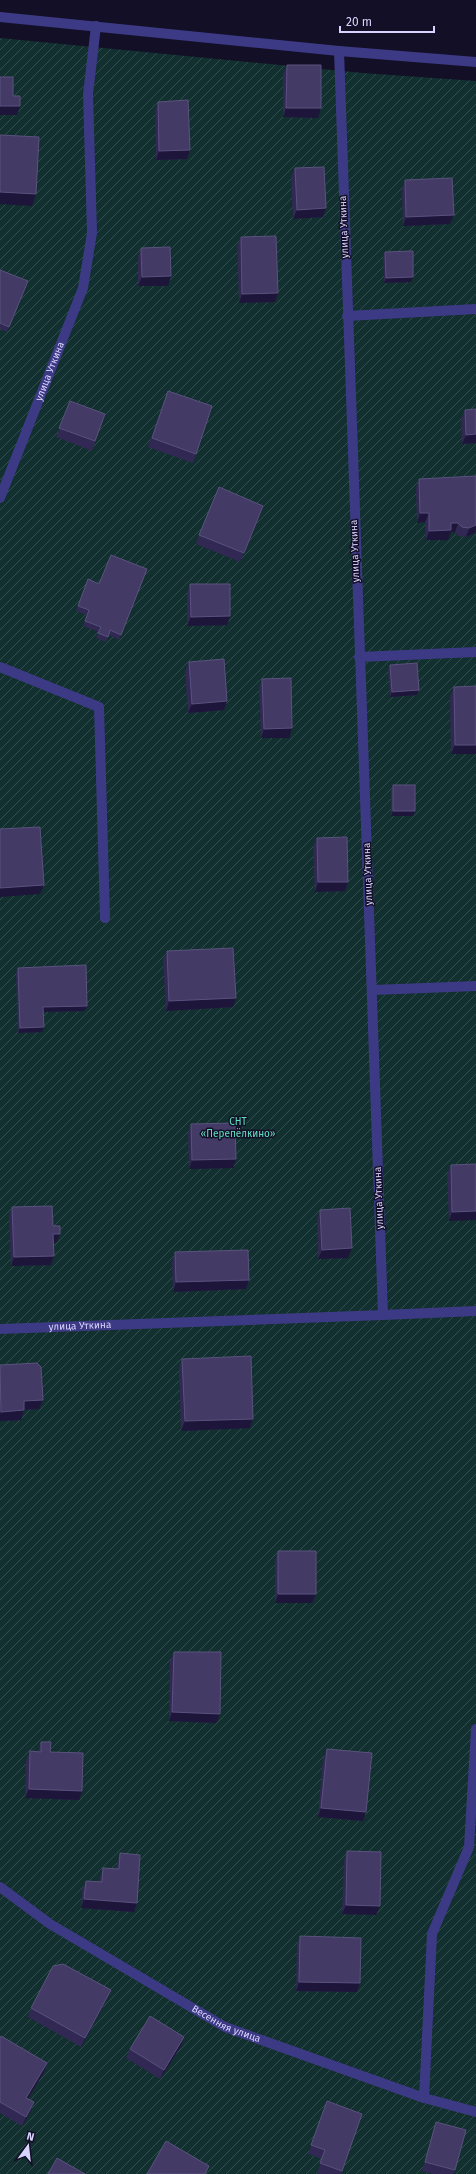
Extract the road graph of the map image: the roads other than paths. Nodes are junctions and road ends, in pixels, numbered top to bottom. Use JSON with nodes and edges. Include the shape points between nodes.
{"nodes":[{"id":1,"x":0,"y":16,"type":"edge"},
{"id":2,"x":96,"y":26,"type":"junction"},
{"id":3,"x":339,"y":51,"type":"junction"},
{"id":4,"x":476,"y":62,"type":"edge"},
{"id":5,"x":476,"y":309,"type":"edge"},
{"id":6,"x":347,"y":316,"type":"junction"},
{"id":7,"x":0,"y":498,"type":"edge"},
{"id":8,"x":476,"y":652,"type":"edge"},
{"id":9,"x":359,"y":657,"type":"junction"},
{"id":10,"x":0,"y":667,"type":"edge"},
{"id":11,"x":105,"y":918,"type":"dead end"},
{"id":12,"x":476,"y":986,"type":"edge"},
{"id":13,"x":373,"y":990,"type":"junction"},
{"id":14,"x":476,"y":1311,"type":"edge"},
{"id":15,"x":383,"y":1315,"type":"junction"},
{"id":16,"x":0,"y":1329,"type":"edge"},
{"id":17,"x":476,"y":1730,"type":"edge"},
{"id":18,"x":0,"y":1887,"type":"edge"},
{"id":19,"x":424,"y":2098,"type":"junction"},
{"id":20,"x":476,"y":2112,"type":"edge"}],
"edges":[{"from":1,"to":2,"type":"street"},
{"from":2,"to":3,"type":"street"},
{"from":2,"to":7,"type":"street","name":"улица Уткина","via":[[88,94],[92,233],[83,288]]},
{"from":3,"to":4,"type":"street"},
{"from":3,"to":6,"type":"street","name":"улица Уткина"},
{"from":5,"to":6,"type":"street"},
{"from":6,"to":9,"type":"street","name":"улица Уткина"},
{"from":8,"to":9,"type":"street"},
{"from":9,"to":13,"type":"street","name":"улица Уткина"},
{"from":10,"to":11,"type":"street","via":[[99,707]]},
{"from":12,"to":13,"type":"street"},
{"from":13,"to":15,"type":"street","name":"улица Уткина"},
{"from":14,"to":15,"type":"street"},
{"from":15,"to":16,"type":"street","name":"улица Уткина"},
{"from":17,"to":19,"type":"street","via":[[469,1847],[432,1934]]},
{"from":18,"to":19,"type":"street","name":"Весенняя улица","via":[[50,1924],[225,2028]]},
{"from":19,"to":20,"type":"street","name":"Весенняя улица"}]}
